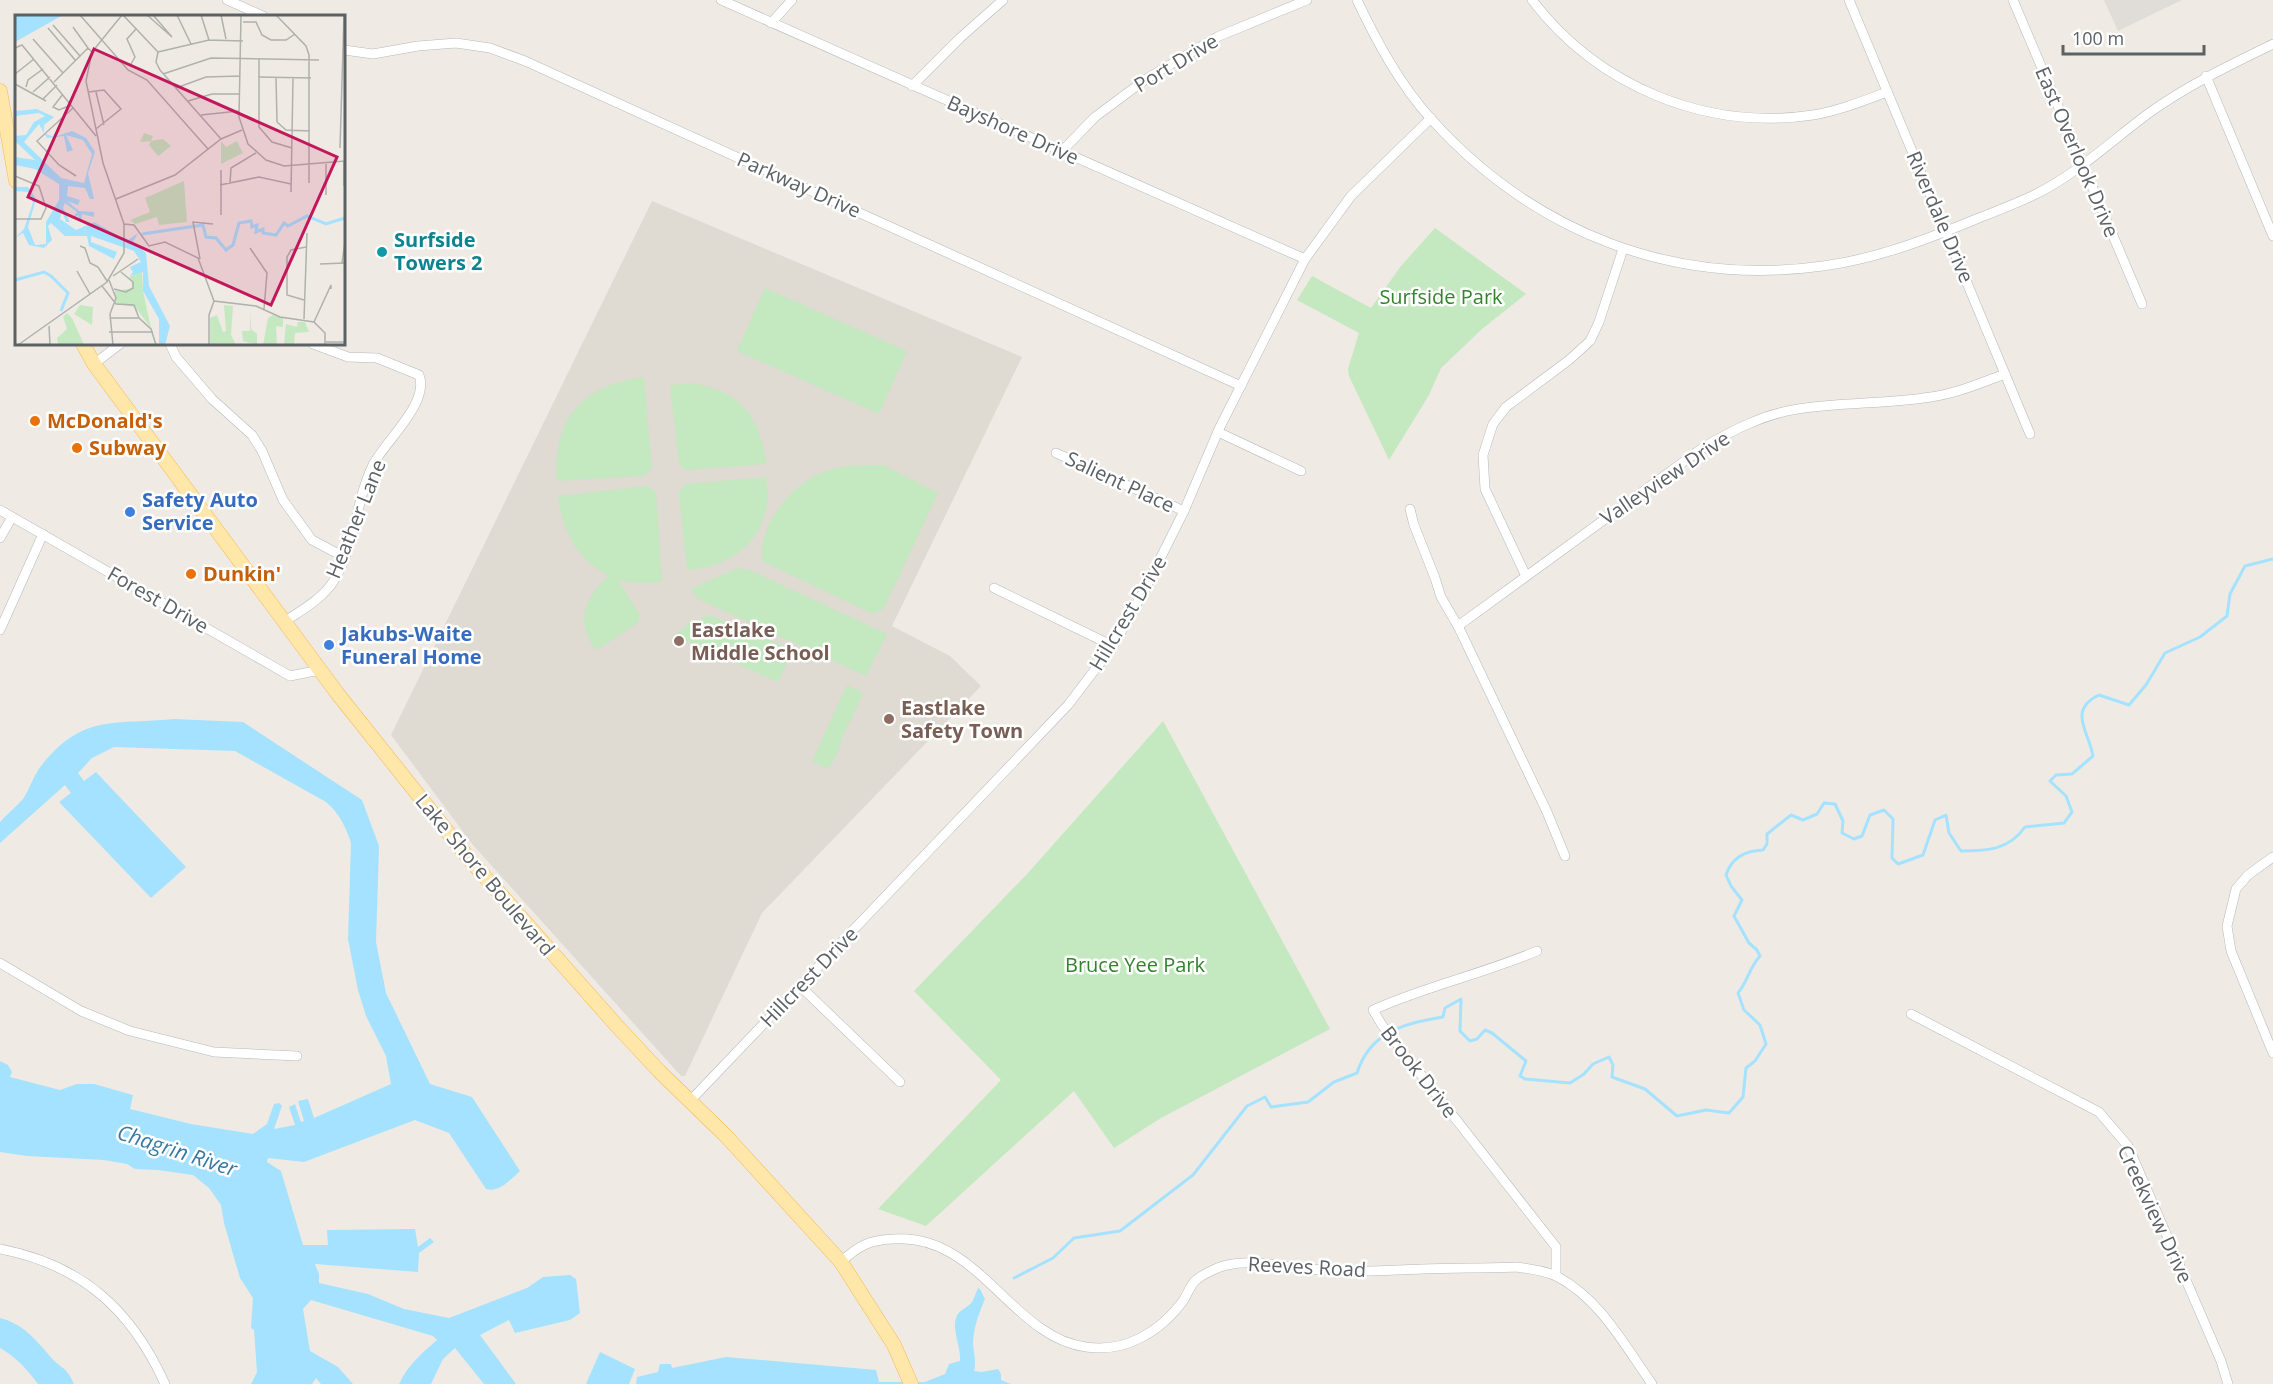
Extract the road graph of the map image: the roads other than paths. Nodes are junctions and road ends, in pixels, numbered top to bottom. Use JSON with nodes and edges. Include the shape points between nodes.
{"nodes":[{"id":1,"x":227,"y":0,"type":"edge"},
{"id":2,"x":721,"y":0,"type":"edge"},
{"id":3,"x":792,"y":0,"type":"edge"},
{"id":4,"x":1003,"y":0,"type":"edge"},
{"id":5,"x":1307,"y":0,"type":"edge"},
{"id":6,"x":1357,"y":0,"type":"edge"},
{"id":7,"x":1532,"y":0,"type":"edge"},
{"id":8,"x":1849,"y":0,"type":"edge"},
{"id":9,"x":2013,"y":0,"type":"edge"},
{"id":10,"x":262,"y":15,"type":"edge"},
{"id":11,"x":771,"y":23,"type":"junction"},
{"id":12,"x":2273,"y":44,"type":"edge"},
{"id":13,"x":345,"y":50,"type":"edge"},
{"id":14,"x":2206,"y":76,"type":"junction"},
{"id":15,"x":912,"y":86,"type":"junction"},
{"id":16,"x":0,"y":91,"type":"edge"},
{"id":17,"x":1887,"y":92,"type":"junction"},
{"id":18,"x":1431,"y":118,"type":"junction"},
{"id":19,"x":1062,"y":151,"type":"junction"},
{"id":20,"x":2082,"y":166,"type":"junction"},
{"id":21,"x":15,"y":175,"type":"edge"},
{"id":22,"x":1947,"y":231,"type":"junction"},
{"id":23,"x":2273,"y":236,"type":"edge"},
{"id":24,"x":1623,"y":249,"type":"junction"},
{"id":25,"x":1305,"y":259,"type":"junction"},
{"id":26,"x":2142,"y":304,"type":"dead end"},
{"id":27,"x":84,"y":345,"type":"edge"},
{"id":28,"x":119,"y":345,"type":"edge"},
{"id":29,"x":170,"y":345,"type":"edge"},
{"id":30,"x":316,"y":345,"type":"edge"},
{"id":31,"x":94,"y":364,"type":"junction"},
{"id":32,"x":2005,"y":374,"type":"junction"},
{"id":33,"x":1241,"y":386,"type":"junction"},
{"id":34,"x":1218,"y":432,"type":"junction"},
{"id":35,"x":2030,"y":434,"type":"dead end"},
{"id":36,"x":1056,"y":453,"type":"dead end"},
{"id":37,"x":1301,"y":471,"type":"dead end"},
{"id":38,"x":1410,"y":509,"type":"dead end"},
{"id":39,"x":0,"y":510,"type":"edge"},
{"id":40,"x":1184,"y":511,"type":"junction"},
{"id":41,"x":12,"y":517,"type":"junction"},
{"id":42,"x":43,"y":534,"type":"junction"},
{"id":43,"x":0,"y":538,"type":"edge"},
{"id":44,"x":344,"y":557,"type":"junction"},
{"id":45,"x":1526,"y":576,"type":"junction"},
{"id":46,"x":994,"y":588,"type":"dead end"},
{"id":47,"x":284,"y":622,"type":"junction"},
{"id":48,"x":1458,"y":626,"type":"junction"},
{"id":49,"x":0,"y":630,"type":"edge"},
{"id":50,"x":1113,"y":646,"type":"junction"},
{"id":51,"x":320,"y":670,"type":"junction"},
{"id":52,"x":1565,"y":856,"type":"dead end"},
{"id":53,"x":2273,"y":857,"type":"edge"},
{"id":54,"x":1537,"y":951,"type":"dead end"},
{"id":55,"x":0,"y":963,"type":"edge"},
{"id":56,"x":801,"y":987,"type":"junction"},
{"id":57,"x":1911,"y":1014,"type":"dead end"},
{"id":58,"x":2273,"y":1053,"type":"edge"},
{"id":59,"x":297,"y":1056,"type":"dead end"},
{"id":60,"x":900,"y":1082,"type":"dead end"},
{"id":61,"x":690,"y":1101,"type":"junction"},
{"id":62,"x":0,"y":1249,"type":"edge"},
{"id":63,"x":841,"y":1262,"type":"junction"},
{"id":64,"x":1557,"y":1276,"type":"junction"},
{"id":65,"x":165,"y":1384,"type":"edge"},
{"id":66,"x":911,"y":1384,"type":"edge"},
{"id":67,"x":1652,"y":1384,"type":"edge"},
{"id":68,"x":2228,"y":1384,"type":"edge"}],
"edges":[{"from":1,"to":10,"type":"street"},
{"from":2,"to":11,"type":"street","name":"Bayshore Drive"},
{"from":3,"to":11,"type":"street"},
{"from":4,"to":15,"type":"street"},
{"from":5,"to":19,"type":"street","name":"Port Drive","via":[[1217,38],[1146,79],[1095,117]]},
{"from":6,"to":18,"type":"street","via":[[1390,63]]},
{"from":7,"to":17,"type":"street","via":[[1560,33],[1605,70],[1672,103],[1713,113],[1786,117],[1815,115]]},
{"from":8,"to":17,"type":"street","name":"Riverdale Drive"},
{"from":9,"to":20,"type":"street","name":"East Overlook Drive"},
{"from":11,"to":15,"type":"street","name":"Bayshore Drive"},
{"from":12,"to":14,"type":"street"},
{"from":13,"to":33,"type":"street","name":"Parkway Drive","via":[[373,54],[456,43],[490,48]]},
{"from":14,"to":20,"type":"street","via":[[2148,114]]},
{"from":14,"to":23,"type":"street"},
{"from":15,"to":19,"type":"street","name":"Bayshore Drive"},
{"from":16,"to":21,"type":"main road"},
{"from":17,"to":22,"type":"street","name":"Riverdale Drive"},
{"from":18,"to":24,"type":"street","via":[[1468,156],[1533,206]]},
{"from":18,"to":25,"type":"street","name":"Hillcrest Drive","via":[[1351,196]]},
{"from":19,"to":25,"type":"street","name":"Bayshore Drive"},
{"from":20,"to":22,"type":"street","via":[[2033,195]]},
{"from":20,"to":26,"type":"street","name":"East Overlook Drive"},
{"from":22,"to":24,"type":"street","via":[[1884,254],[1824,266],[1775,270],[1727,270]]},
{"from":22,"to":32,"type":"street","name":"Riverdale Drive"},
{"from":24,"to":45,"type":"street","via":[[1590,340],[1506,407],[1493,424],[1483,455],[1485,489]]},
{"from":25,"to":33,"type":"street","name":"Hillcrest Drive"},
{"from":27,"to":31,"type":"main road","name":"Lake Shore Boulevard"},
{"from":28,"to":31,"type":"street"},
{"from":29,"to":44,"type":"street","via":[[212,399],[252,435],[283,500],[312,540]]},
{"from":30,"to":44,"type":"street","name":"Heather Lane","via":[[348,357],[377,358],[419,375],[422,383],[399,430],[373,464]]},
{"from":31,"to":47,"type":"main road","name":"Lake Shore Boulevard"},
{"from":32,"to":35,"type":"street","name":"Riverdale Drive"},
{"from":32,"to":45,"type":"street","name":"Valleyview Drive","via":[[1932,397],[1797,409],[1752,422],[1704,447]]},
{"from":33,"to":34,"type":"street","name":"Hillcrest Drive"},
{"from":34,"to":37,"type":"street"},
{"from":34,"to":40,"type":"street","name":"Hillcrest Drive"},
{"from":36,"to":40,"type":"street","name":"Salient Place"},
{"from":38,"to":48,"type":"street","via":[[1441,597]]},
{"from":39,"to":41,"type":"street","name":"Forest Drive"},
{"from":40,"to":50,"type":"street","name":"Hillcrest Drive"},
{"from":41,"to":42,"type":"street","name":"Forest Drive"},
{"from":41,"to":43,"type":"street"},
{"from":42,"to":49,"type":"street"},
{"from":42,"to":51,"type":"street","name":"Forest Drive","via":[[290,676]]},
{"from":44,"to":47,"type":"street","name":"Heather Lane","via":[[333,582]]},
{"from":45,"to":48,"type":"street","name":"Valleyview Drive"},
{"from":46,"to":50,"type":"street"},
{"from":47,"to":51,"type":"main road","name":"Lake Shore Boulevard"},
{"from":48,"to":52,"type":"street"},
{"from":50,"to":56,"type":"street","name":"Hillcrest Drive","via":[[1068,705]]},
{"from":51,"to":61,"type":"main road","name":"Lake Shore Boulevard","via":[[502,899]]},
{"from":53,"to":58,"type":"street","via":[[2248,875],[2236,890],[2227,926],[2231,951]]},
{"from":54,"to":64,"type":"street","name":"Brook Drive","via":[[1373,1010],[1556,1247]]},
{"from":55,"to":59,"type":"street","via":[[81,1011],[130,1031],[214,1052]]},
{"from":56,"to":60,"type":"street"},
{"from":56,"to":61,"type":"street","name":"Hillcrest Drive"},
{"from":57,"to":68,"type":"street","name":"Creekview Drive","via":[[2099,1112],[2128,1146]]},
{"from":61,"to":63,"type":"main road","name":"Lake Shore Boulevard"},
{"from":62,"to":65,"type":"street","via":[[71,1273],[101,1295],[138,1336]]},
{"from":63,"to":64,"type":"street","name":"Reeves Road","via":[[858,1246],[884,1239],[907,1238],[942,1247],[1058,1338],[1085,1347],[1116,1348],[1144,1338],[1182,1302],[1195,1281],[1224,1265],[1252,1261],[1350,1271],[1517,1268]]},
{"from":63,"to":66,"type":"main road","name":"Lake Shore Boulevard","via":[[894,1345]]},
{"from":64,"to":67,"type":"street","name":"Reeves Road","via":[[1585,1295]]}]}
